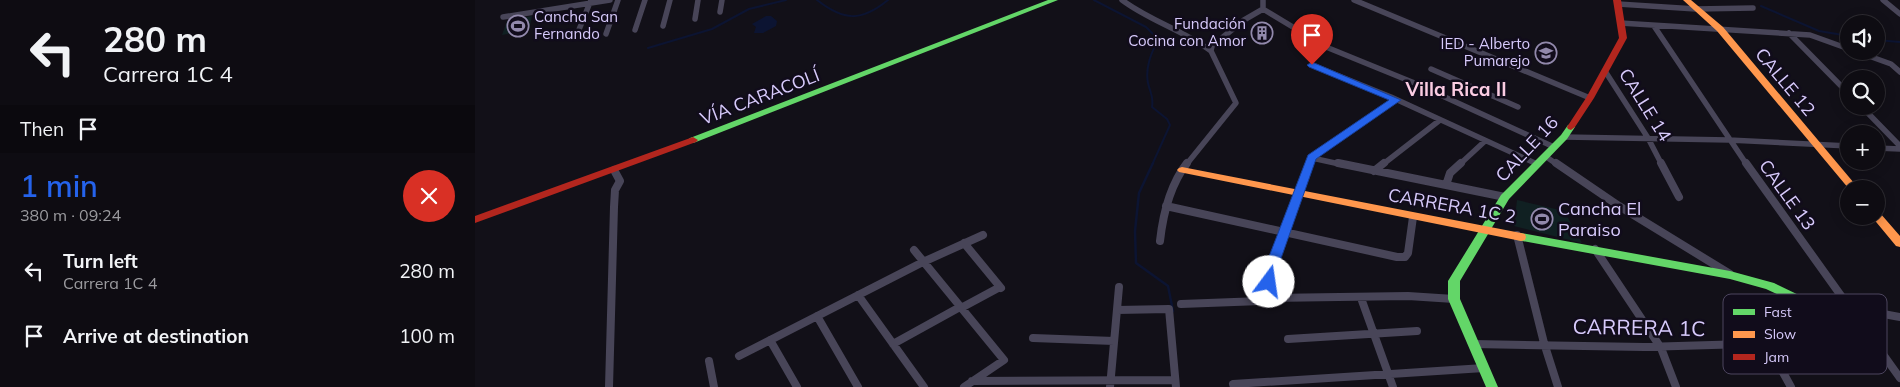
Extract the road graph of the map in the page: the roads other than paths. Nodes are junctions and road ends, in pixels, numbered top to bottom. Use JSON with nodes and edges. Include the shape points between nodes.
{"nodes":[{"id":1,"x":610,"y":0,"type":"edge"},
{"id":2,"x":618,"y":0,"type":"edge"},
{"id":3,"x":645,"y":0,"type":"edge"},
{"id":4,"x":670,"y":0,"type":"edge"},
{"id":5,"x":698,"y":0,"type":"edge"},
{"id":6,"x":722,"y":0,"type":"edge"},
{"id":7,"x":1054,"y":0,"type":"edge"},
{"id":8,"x":1122,"y":0,"type":"edge"},
{"id":9,"x":1263,"y":0,"type":"edge"},
{"id":10,"x":1354,"y":0,"type":"edge"},
{"id":11,"x":1687,"y":0,"type":"edge"},
{"id":12,"x":1883,"y":0,"type":"edge"},
{"id":13,"x":590,"y":1,"type":"edge"},
{"id":14,"x":1618,"y":2,"type":"edge"},
{"id":15,"x":1696,"y":8,"type":"junction"},
{"id":16,"x":1753,"y":8,"type":"dead end"},
{"id":17,"x":1263,"y":9,"type":"junction"},
{"id":18,"x":720,"y":12,"type":"dead end"},
{"id":19,"x":1900,"y":14,"type":"edge"},
{"id":20,"x":503,"y":16,"type":"dead end"},
{"id":21,"x":695,"y":19,"type":"dead end"},
{"id":22,"x":1621,"y":23,"type":"junction"},
{"id":23,"x":663,"y":26,"type":"dead end"},
{"id":24,"x":1654,"y":26,"type":"junction"},
{"id":25,"x":1720,"y":29,"type":"junction"},
{"id":26,"x":635,"y":30,"type":"dead end"},
{"id":27,"x":1789,"y":33,"type":"junction"},
{"id":28,"x":606,"y":34,"type":"dead end"},
{"id":29,"x":576,"y":37,"type":"dead end"},
{"id":30,"x":1840,"y":46,"type":"edge"},
{"id":31,"x":1211,"y":51,"type":"junction"},
{"id":32,"x":1880,"y":60,"type":"edge"},
{"id":33,"x":1891,"y":64,"type":"junction"},
{"id":34,"x":1312,"y":65,"type":"dead end"},
{"id":35,"x":1900,"y":67,"type":"edge"},
{"id":36,"x":1431,"y":69,"type":"dead end"},
{"id":37,"x":1605,"y":71,"type":"junction"},
{"id":38,"x":1900,"y":72,"type":"edge"},
{"id":39,"x":1840,"y":85,"type":"edge"},
{"id":40,"x":1590,"y":98,"type":"junction"},
{"id":41,"x":1396,"y":100,"type":"junction"},
{"id":42,"x":1518,"y":107,"type":"dead end"},
{"id":43,"x":1869,"y":115,"type":"edge"},
{"id":44,"x":1440,"y":120,"type":"junction"},
{"id":45,"x":1564,"y":136,"type":"junction"},
{"id":46,"x":1648,"y":138,"type":"junction"},
{"id":47,"x":1729,"y":140,"type":"junction"},
{"id":48,"x":1485,"y":141,"type":"junction"},
{"id":49,"x":1817,"y":144,"type":"junction"},
{"id":50,"x":1840,"y":145,"type":"edge"},
{"id":51,"x":1554,"y":147,"type":"junction"},
{"id":52,"x":1885,"y":148,"type":"edge"},
{"id":53,"x":1900,"y":148,"type":"edge"},
{"id":54,"x":1545,"y":156,"type":"junction"},
{"id":55,"x":1312,"y":158,"type":"junction"},
{"id":56,"x":1537,"y":164,"type":"junction"},
{"id":57,"x":614,"y":170,"type":"junction"},
{"id":58,"x":1182,"y":170,"type":"junction"},
{"id":59,"x":1374,"y":171,"type":"junction"},
{"id":60,"x":1847,"y":180,"type":"edge"},
{"id":61,"x":1446,"y":185,"type":"junction"},
{"id":62,"x":1299,"y":193,"type":"junction"},
{"id":63,"x":1505,"y":197,"type":"junction"},
{"id":64,"x":1679,"y":197,"type":"dead end"},
{"id":65,"x":1166,"y":206,"type":"junction"},
{"id":66,"x":1413,"y":217,"type":"junction"},
{"id":67,"x":475,"y":220,"type":"edge"},
{"id":68,"x":1885,"y":225,"type":"edge"},
{"id":69,"x":1485,"y":230,"type":"junction"},
{"id":70,"x":1285,"y":231,"type":"junction"},
{"id":71,"x":983,"y":234,"type":"dead end"},
{"id":72,"x":1517,"y":235,"type":"junction"},
{"id":73,"x":1160,"y":241,"type":"dead end"},
{"id":74,"x":964,"y":243,"type":"junction"},
{"id":75,"x":1900,"y":243,"type":"edge"},
{"id":76,"x":1595,"y":249,"type":"junction"},
{"id":77,"x":914,"y":250,"type":"dead end"},
{"id":78,"x":923,"y":262,"type":"junction"},
{"id":79,"x":1730,"y":275,"type":"junction"},
{"id":80,"x":1119,"y":287,"type":"dead end"},
{"id":81,"x":1787,"y":294,"type":"edge"},
{"id":82,"x":1840,"y":294,"type":"edge"},
{"id":83,"x":858,"y":296,"type":"junction"},
{"id":84,"x":1266,"y":298,"type":"junction"},
{"id":85,"x":1361,"y":298,"type":"junction"},
{"id":86,"x":1454,"y":299,"type":"junction"},
{"id":87,"x":1181,"y":304,"type":"dead end"},
{"id":88,"x":960,"y":308,"type":"junction"},
{"id":89,"x":1117,"y":310,"type":"junction"},
{"id":90,"x":1887,"y":313,"type":"edge"},
{"id":91,"x":817,"y":316,"type":"junction"},
{"id":92,"x":1900,"y":316,"type":"edge"},
{"id":93,"x":1417,"y":330,"type":"dead end"},
{"id":94,"x":1374,"y":334,"type":"junction"},
{"id":95,"x":1033,"y":338,"type":"dead end"},
{"id":96,"x":1288,"y":339,"type":"dead end"},
{"id":97,"x":770,"y":340,"type":"junction"},
{"id":98,"x":1114,"y":341,"type":"junction"},
{"id":99,"x":1544,"y":343,"type":"junction"},
{"id":100,"x":893,"y":344,"type":"junction"},
{"id":101,"x":1473,"y":344,"type":"junction"},
{"id":102,"x":1723,"y":345,"type":"edge"},
{"id":103,"x":1661,"y":348,"type":"junction"},
{"id":104,"x":739,"y":356,"type":"dead end"},
{"id":105,"x":1887,"y":360,"type":"edge"},
{"id":106,"x":709,"y":361,"type":"dead end"},
{"id":107,"x":1484,"y":368,"type":"junction"},
{"id":108,"x":1784,"y":374,"type":"edge"},
{"id":109,"x":1390,"y":376,"type":"junction"},
{"id":110,"x":1900,"y":378,"type":"edge"},
{"id":111,"x":968,"y":384,"type":"edge"},
{"id":112,"x":1111,"y":384,"type":"edge"},
{"id":113,"x":1175,"y":384,"type":"edge"},
{"id":114,"x":1233,"y":386,"type":"edge"},
{"id":115,"x":609,"y":387,"type":"edge"},
{"id":116,"x":713,"y":387,"type":"edge"},
{"id":117,"x":797,"y":387,"type":"edge"},
{"id":118,"x":858,"y":387,"type":"edge"},
{"id":119,"x":924,"y":387,"type":"edge"},
{"id":120,"x":1393,"y":387,"type":"edge"},
{"id":121,"x":1492,"y":387,"type":"edge"},
{"id":122,"x":1558,"y":387,"type":"edge"},
{"id":123,"x":1677,"y":387,"type":"edge"},
{"id":124,"x":1791,"y":387,"type":"edge"}],
"edges":[{"from":1,"to":13,"type":"street"},
{"from":2,"to":28,"type":"street"},
{"from":3,"to":26,"type":"street"},
{"from":4,"to":23,"type":"street"},
{"from":5,"to":21,"type":"street"},
{"from":6,"to":18,"type":"street"},
{"from":7,"to":57,"type":"street","name":"VÍA CARACOLÍ"},
{"from":8,"to":31,"type":"street","via":[[1135,10],[1185,33]]},
{"from":9,"to":17,"type":"street"},
{"from":10,"to":40,"type":"street"},
{"from":11,"to":15,"type":"street","name":"CALLE 12"},
{"from":12,"to":19,"type":"street"},
{"from":13,"to":20,"type":"street"},
{"from":13,"to":29,"type":"street"},
{"from":14,"to":15,"type":"street"},
{"from":14,"to":22,"type":"street","name":"CALLE 14"},
{"from":15,"to":16,"type":"street"},
{"from":15,"to":25,"type":"street","name":"CALLE 12"},
{"from":17,"to":31,"type":"street","via":[[1244,20],[1212,46]]},
{"from":17,"to":51,"type":"street","via":[[1325,47],[1412,82]]},
{"from":22,"to":24,"type":"street"},
{"from":22,"to":37,"type":"street","name":"CALLE 14","via":[[1623,38]]},
{"from":24,"to":25,"type":"street"},
{"from":24,"to":47,"type":"street","name":"CALLE 13"},
{"from":25,"to":27,"type":"street"},
{"from":25,"to":49,"type":"street","name":"CALLE 12"},
{"from":27,"to":30,"type":"street","via":[[1810,35]]},
{"from":27,"to":39,"type":"street"},
{"from":31,"to":58,"type":"street","via":[[1236,103]]},
{"from":32,"to":33,"type":"street"},
{"from":33,"to":35,"type":"street"},
{"from":33,"to":38,"type":"street"},
{"from":34,"to":41,"type":"street"},
{"from":36,"to":42,"type":"street"},
{"from":37,"to":40,"type":"street","name":"CALLE 16"},
{"from":37,"to":46,"type":"street","name":"CALLE 14"},
{"from":40,"to":45,"type":"street","name":"CALLE 16"},
{"from":41,"to":44,"type":"street"},
{"from":41,"to":55,"type":"street"},
{"from":43,"to":53,"type":"street"},
{"from":44,"to":48,"type":"street"},
{"from":44,"to":59,"type":"street"},
{"from":45,"to":46,"type":"street","via":[[1581,139]]},
{"from":45,"to":51,"type":"street","name":"CALLE 16"},
{"from":46,"to":47,"type":"street"},
{"from":46,"to":64,"type":"street","name":"CALLE 14"},
{"from":47,"to":49,"type":"street"},
{"from":47,"to":82,"type":"street","name":"CALLE 13"},
{"from":48,"to":56,"type":"street"},
{"from":48,"to":61,"type":"street","via":[[1451,173]]},
{"from":49,"to":50,"type":"street"},
{"from":49,"to":60,"type":"street","name":"CALLE 12"},
{"from":51,"to":54,"type":"street","name":"CALLE 16"},
{"from":52,"to":53,"type":"street"},
{"from":54,"to":56,"type":"street","name":"CALLE 16"},
{"from":54,"to":79,"type":"street"},
{"from":55,"to":59,"type":"street"},
{"from":55,"to":62,"type":"street"},
{"from":56,"to":63,"type":"street","name":"CALLE 16"},
{"from":57,"to":67,"type":"street","name":"VÍA CARACOLÍ"},
{"from":57,"to":115,"type":"street","via":[[620,181],[615,190],[614,207]]},
{"from":58,"to":62,"type":"street","name":"CARRERA 1C 2"},
{"from":58,"to":65,"type":"street"},
{"from":59,"to":61,"type":"street"},
{"from":61,"to":63,"type":"street"},
{"from":62,"to":66,"type":"street","name":"CARRERA 1C 2"},
{"from":62,"to":70,"type":"street"},
{"from":63,"to":69,"type":"street","name":"CALLE 16"},
{"from":65,"to":70,"type":"street"},
{"from":65,"to":73,"type":"street"},
{"from":66,"to":69,"type":"street","name":"CARRERA 1C 2"},
{"from":66,"to":70,"type":"street","via":[[1405,257]]},
{"from":68,"to":75,"type":"street"},
{"from":69,"to":72,"type":"street","name":"CARRERA 1C 2"},
{"from":69,"to":86,"type":"street","name":"CALLE 16","via":[[1454,281]]},
{"from":70,"to":84,"type":"street","via":[[1272,267]]},
{"from":71,"to":74,"type":"street"},
{"from":72,"to":76,"type":"street","name":"CARRERA 1C 2"},
{"from":72,"to":99,"type":"street"},
{"from":74,"to":78,"type":"street"},
{"from":74,"to":88,"type":"street","via":[[1001,287]]},
{"from":76,"to":79,"type":"street","name":"CARRERA 1C 2"},
{"from":76,"to":103,"type":"street"},
{"from":77,"to":78,"type":"street"},
{"from":78,"to":83,"type":"street"},
{"from":78,"to":88,"type":"street"},
{"from":79,"to":81,"type":"street","name":"CARRERA 1C 2"},
{"from":80,"to":89,"type":"street"},
{"from":83,"to":91,"type":"street"},
{"from":83,"to":100,"type":"street"},
{"from":84,"to":85,"type":"street"},
{"from":84,"to":87,"type":"street","via":[[1261,301]]},
{"from":85,"to":86,"type":"street","via":[[1409,296]]},
{"from":85,"to":94,"type":"street"},
{"from":86,"to":101,"type":"street"},
{"from":88,"to":100,"type":"street"},
{"from":88,"to":111,"type":"street","via":[[1004,360]]},
{"from":89,"to":98,"type":"street"},
{"from":89,"to":113,"type":"street","via":[[1169,309]]},
{"from":90,"to":92,"type":"street"},
{"from":91,"to":97,"type":"street"},
{"from":91,"to":118,"type":"street"},
{"from":93,"to":94,"type":"street"},
{"from":94,"to":96,"type":"street"},
{"from":94,"to":109,"type":"street"},
{"from":95,"to":98,"type":"street"},
{"from":97,"to":104,"type":"street"},
{"from":97,"to":117,"type":"street"},
{"from":98,"to":112,"type":"street"},
{"from":99,"to":101,"type":"street","name":"CARRERA 1C"},
{"from":99,"to":103,"type":"street","name":"CARRERA 1C"},
{"from":99,"to":122,"type":"street"},
{"from":100,"to":119,"type":"street"},
{"from":101,"to":107,"type":"street"},
{"from":102,"to":103,"type":"street","name":"CARRERA 1C"},
{"from":103,"to":123,"type":"street"},
{"from":105,"to":110,"type":"street","name":"CALLE 13"},
{"from":106,"to":116,"type":"street"},
{"from":107,"to":109,"type":"street"},
{"from":107,"to":121,"type":"street"},
{"from":108,"to":124,"type":"street"},
{"from":109,"to":114,"type":"street"},
{"from":109,"to":120,"type":"street"},
{"from":111,"to":112,"type":"street"},
{"from":112,"to":113,"type":"street"}]}
